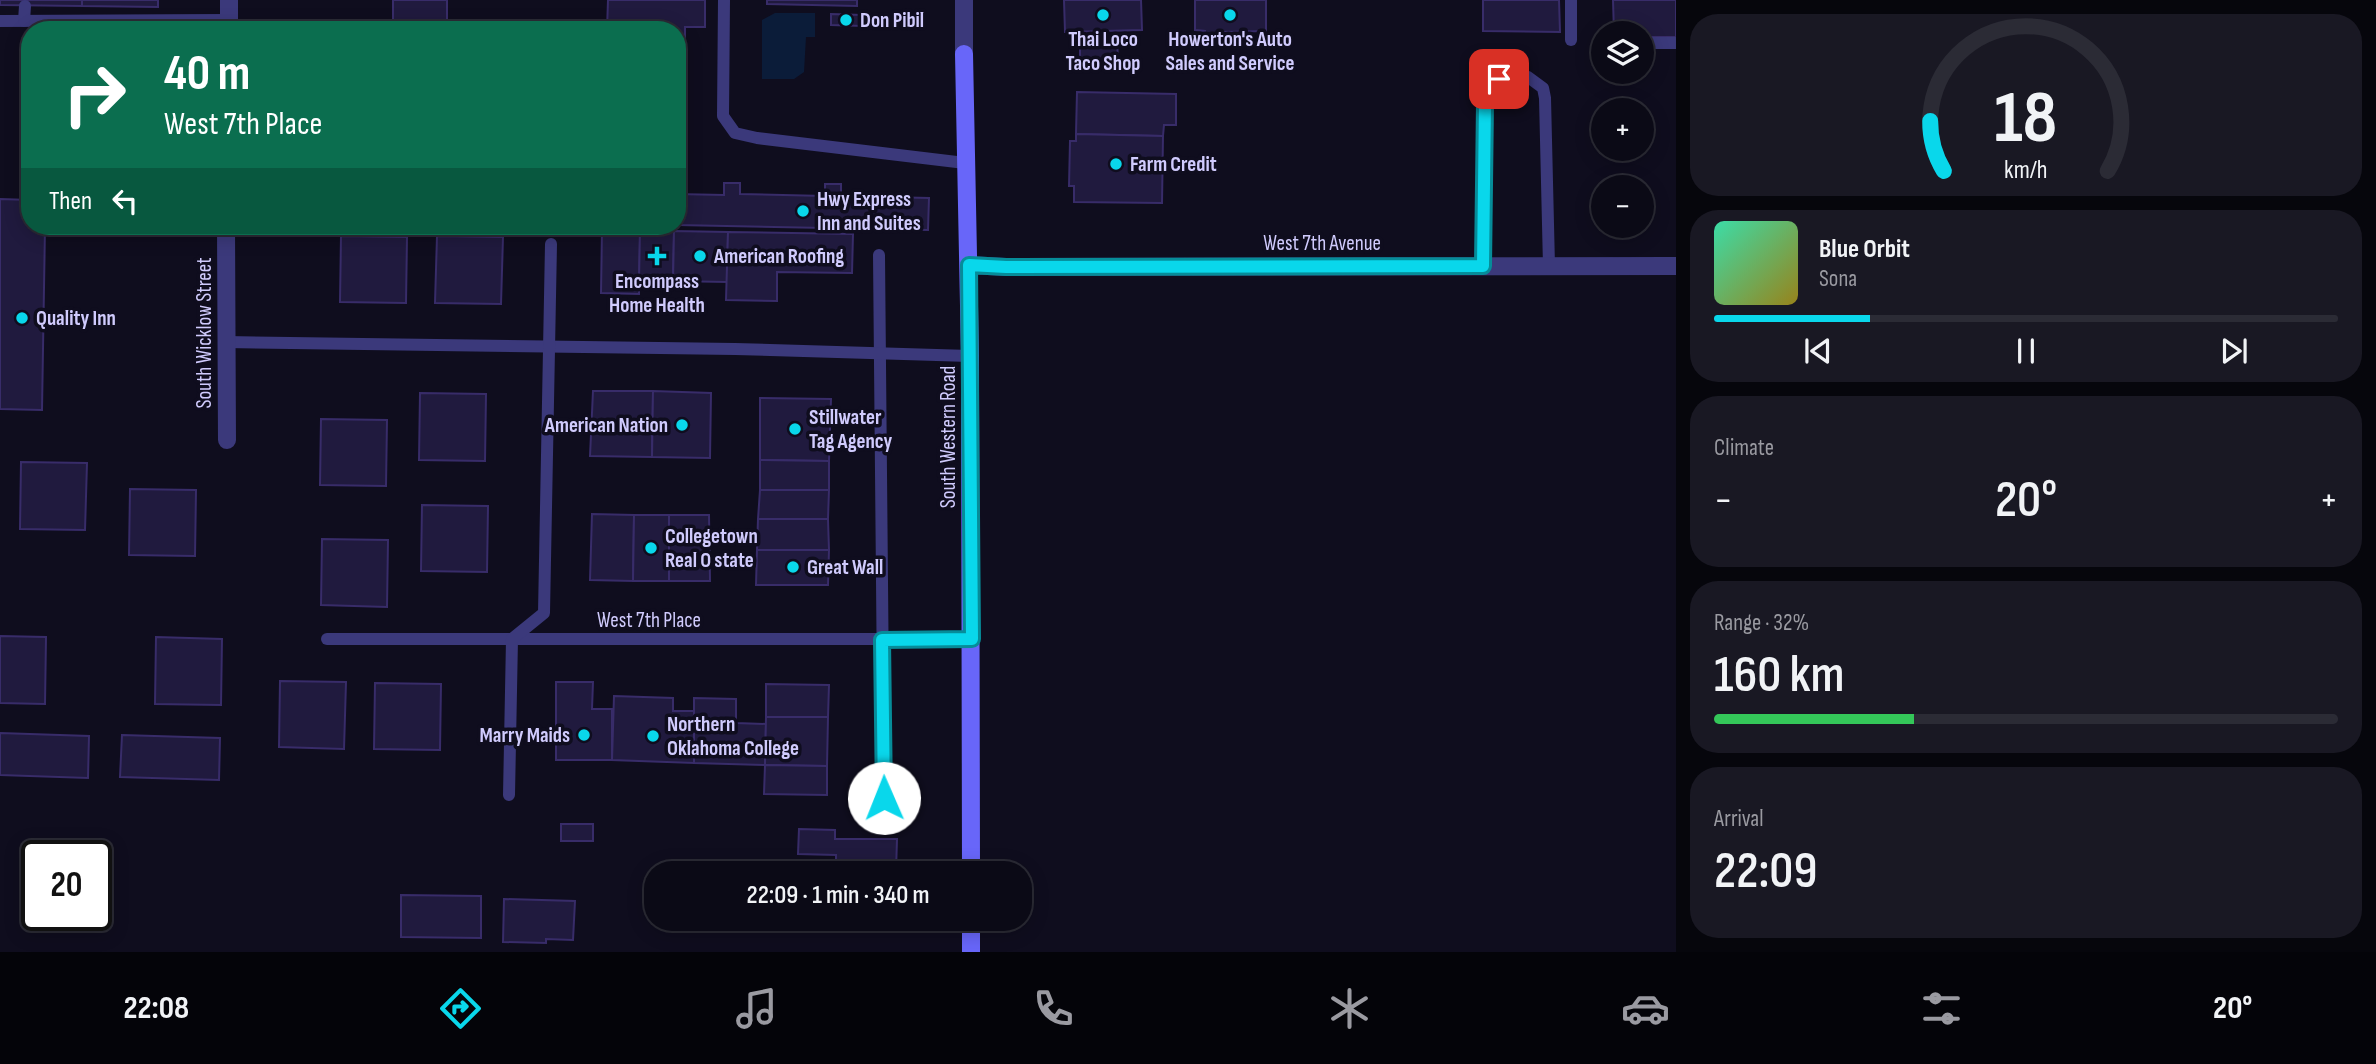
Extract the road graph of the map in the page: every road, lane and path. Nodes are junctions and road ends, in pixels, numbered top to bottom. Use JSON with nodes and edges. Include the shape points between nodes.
{"nodes":[{"id":1,"x":229,"y":0,"type":"edge"},
{"id":2,"x":724,"y":0,"type":"edge"},
{"id":3,"x":964,"y":0,"type":"edge"},
{"id":4,"x":1571,"y":0,"type":"edge"},
{"id":5,"x":25,"y":6,"type":"dead end"},
{"id":6,"x":63,"y":6,"type":"dead end"},
{"id":7,"x":0,"y":21,"type":"edge"},
{"id":8,"x":24,"y":21,"type":"junction"},
{"id":9,"x":62,"y":21,"type":"joint"},
{"id":10,"x":229,"y":21,"type":"edge"},
{"id":11,"x":1572,"y":40,"type":"dead end"},
{"id":12,"x":1654,"y":43,"type":"edge"},
{"id":13,"x":1676,"y":43,"type":"edge"},
{"id":14,"x":964,"y":54,"type":"joint"},
{"id":15,"x":965,"y":163,"type":"junction"},
{"id":16,"x":226,"y":235,"type":"edge"},
{"id":17,"x":551,"y":244,"type":"dead end"},
{"id":18,"x":879,"y":255,"type":"dead end"},
{"id":19,"x":969,"y":265,"type":"junction"},
{"id":20,"x":1483,"y":266,"type":"junction"},
{"id":21,"x":1549,"y":266,"type":"junction"},
{"id":22,"x":1676,"y":266,"type":"edge"},
{"id":23,"x":225,"y":342,"type":"junction"},
{"id":24,"x":548,"y":346,"type":"junction"},
{"id":25,"x":881,"y":353,"type":"junction"},
{"id":26,"x":971,"y":356,"type":"junction"},
{"id":27,"x":227,"y":440,"type":"dead end"},
{"id":28,"x":327,"y":639,"type":"dead end"},
{"id":29,"x":512,"y":639,"type":"junction"},
{"id":30,"x":972,"y":639,"type":"junction"},
{"id":31,"x":882,"y":640,"type":"junction"},
{"id":32,"x":509,"y":795,"type":"dead end"},
{"id":33,"x":884,"y":798,"type":"dead end"},
{"id":34,"x":971,"y":861,"type":"edge"},
{"id":35,"x":971,"y":931,"type":"edge"},
{"id":36,"x":971,"y":952,"type":"edge"}],
"edges":[{"from":1,"to":10,"type":"street"},
{"from":2,"to":15,"type":"lane","via":[[723,116],[735,133]]},
{"from":3,"to":14,"type":"street","name":"South Western Road"},
{"from":4,"to":11,"type":"lane"},
{"from":5,"to":8,"type":"lane"},
{"from":6,"to":9,"type":"lane"},
{"from":7,"to":8,"type":"lane"},
{"from":8,"to":9,"type":"lane"},
{"from":12,"to":13,"type":"lane"},
{"from":14,"to":15,"type":"main road","name":"South Western Road"},
{"from":15,"to":19,"type":"main road","name":"South Western Road"},
{"from":16,"to":23,"type":"street","name":"South Wicklow Street"},
{"from":17,"to":24,"type":"lane"},
{"from":18,"to":25,"type":"lane"},
{"from":19,"to":20,"type":"street","name":"West 7th Avenue"},
{"from":19,"to":26,"type":"main road","name":"South Western Road"},
{"from":20,"to":21,"type":"street","name":"West 7th Avenue"},
{"from":20,"to":21,"type":"lane","via":[[1487,93],[1499,79],[1528,77],[1543,88],[1545,98]]},
{"from":21,"to":22,"type":"street","name":"West 7th Avenue"},
{"from":23,"to":24,"type":"lane"},
{"from":23,"to":27,"type":"street","name":"South Wicklow Street"},
{"from":24,"to":25,"type":"lane"},
{"from":24,"to":29,"type":"lane","via":[[544,613]]},
{"from":25,"to":26,"type":"lane"},
{"from":25,"to":31,"type":"lane"},
{"from":26,"to":30,"type":"main road","name":"South Western Road"},
{"from":28,"to":29,"type":"lane","name":"West 7th Place"},
{"from":29,"to":31,"type":"lane","name":"West 7th Place"},
{"from":29,"to":32,"type":"lane"},
{"from":30,"to":31,"type":"lane","name":"West 7th Place"},
{"from":30,"to":34,"type":"main road","name":"South Western Road"},
{"from":31,"to":33,"type":"lane"},
{"from":35,"to":36,"type":"main road"}]}
